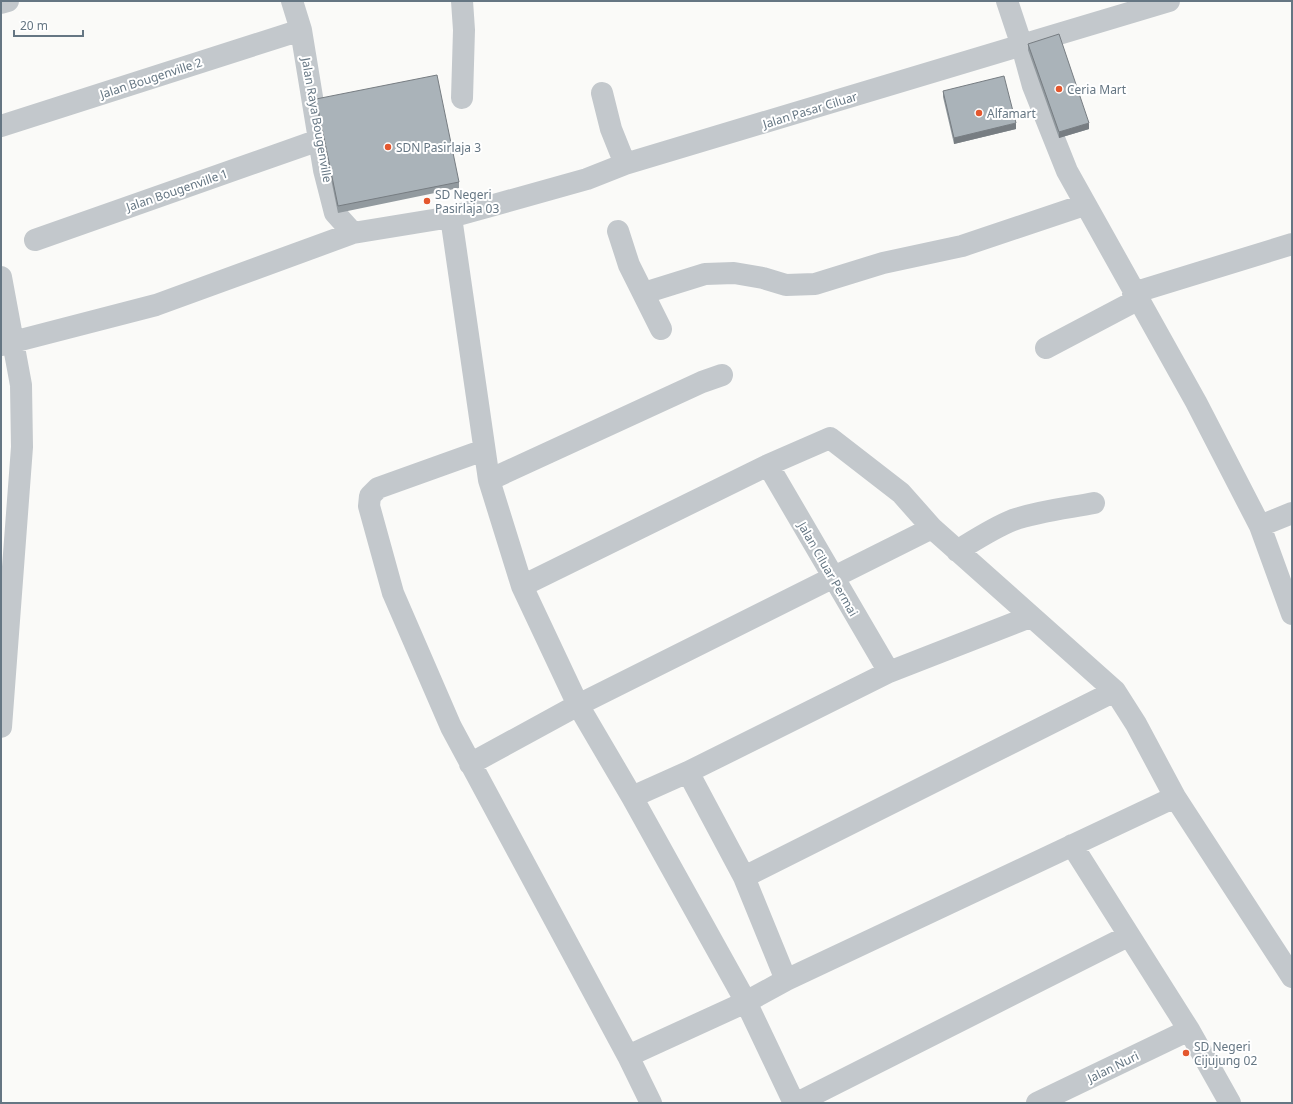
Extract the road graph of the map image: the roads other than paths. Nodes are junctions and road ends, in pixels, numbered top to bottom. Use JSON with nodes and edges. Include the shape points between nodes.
{"nodes":[{"id":1,"x":8,"y":1,"type":"edge"},
{"id":2,"x":292,"y":1,"type":"edge"},
{"id":3,"x":462,"y":1,"type":"edge"},
{"id":4,"x":1007,"y":1,"type":"edge"},
{"id":5,"x":1169,"y":1,"type":"edge"},
{"id":6,"x":1,"y":3,"type":"edge"},
{"id":7,"x":301,"y":30,"type":"junction"},
{"id":8,"x":1022,"y":46,"type":"junction"},
{"id":9,"x":602,"y":93,"type":"dead end"},
{"id":10,"x":462,"y":98,"type":"dead end"},
{"id":11,"x":1,"y":126,"type":"edge"},
{"id":12,"x":319,"y":140,"type":"junction"},
{"id":13,"x":625,"y":164,"type":"junction"},
{"id":14,"x":1084,"y":204,"type":"junction"},
{"id":15,"x":452,"y":217,"type":"junction"},
{"id":16,"x":618,"y":231,"type":"dead end"},
{"id":17,"x":353,"y":233,"type":"junction"},
{"id":18,"x":35,"y":240,"type":"dead end"},
{"id":19,"x":1292,"y":244,"type":"edge"},
{"id":20,"x":1,"y":277,"type":"edge"},
{"id":21,"x":644,"y":293,"type":"junction"},
{"id":22,"x":1135,"y":296,"type":"junction"},
{"id":23,"x":661,"y":329,"type":"dead end"},
{"id":24,"x":6,"y":343,"type":"edge"},
{"id":25,"x":1046,"y":348,"type":"dead end"},
{"id":26,"x":722,"y":375,"type":"dead end"},
{"id":27,"x":484,"y":450,"type":"junction"},
{"id":28,"x":768,"y":465,"type":"junction"},
{"id":29,"x":489,"y":480,"type":"junction"},
{"id":30,"x":1094,"y":503,"type":"dead end"},
{"id":31,"x":1292,"y":513,"type":"edge"},
{"id":32,"x":1260,"y":526,"type":"junction"},
{"id":33,"x":932,"y":528,"type":"junction"},
{"id":34,"x":957,"y":551,"type":"junction"},
{"id":35,"x":833,"y":577,"type":"junction"},
{"id":36,"x":522,"y":586,"type":"junction"},
{"id":37,"x":1292,"y":614,"type":"edge"},
{"id":38,"x":1030,"y":617,"type":"junction"},
{"id":39,"x":889,"y":672,"type":"junction"},
{"id":40,"x":1115,"y":691,"type":"junction"},
{"id":41,"x":578,"y":705,"type":"junction"},
{"id":42,"x":1,"y":723,"type":"edge"},
{"id":43,"x":470,"y":764,"type":"junction"},
{"id":44,"x":688,"y":772,"type":"junction"},
{"id":45,"x":632,"y":797,"type":"junction"},
{"id":46,"x":1175,"y":797,"type":"junction"},
{"id":47,"x":1072,"y":845,"type":"junction"},
{"id":48,"x":744,"y":877,"type":"junction"},
{"id":49,"x":1128,"y":936,"type":"junction"},
{"id":50,"x":1292,"y":978,"type":"edge"},
{"id":51,"x":786,"y":980,"type":"junction"},
{"id":52,"x":746,"y":1002,"type":"junction"},
{"id":53,"x":1189,"y":1030,"type":"junction"},
{"id":54,"x":628,"y":1056,"type":"junction"},
{"id":55,"x":651,"y":1103,"type":"edge"},
{"id":56,"x":794,"y":1103,"type":"edge"},
{"id":57,"x":797,"y":1103,"type":"edge"},
{"id":58,"x":1038,"y":1103,"type":"edge"},
{"id":59,"x":1230,"y":1103,"type":"edge"}],
"edges":[{"from":1,"to":6,"type":"street"},
{"from":2,"to":7,"type":"street","name":"Jalan Raya Bougenville"},
{"from":3,"to":10,"type":"street"},
{"from":4,"to":8,"type":"street"},
{"from":5,"to":8,"type":"street","name":"Jalan Pasar Ciluar"},
{"from":7,"to":11,"type":"street","name":"Jalan Bougenville 2"},
{"from":7,"to":12,"type":"street","name":"Jalan Raya Bougenville"},
{"from":8,"to":13,"type":"street","name":"Jalan Pasar Ciluar"},
{"from":8,"to":14,"type":"street","via":[[1033,86],[1067,171]]},
{"from":9,"to":13,"type":"street","via":[[611,128]]},
{"from":12,"to":17,"type":"street","name":"Jalan Raya Bougenville","via":[[335,213]]},
{"from":12,"to":18,"type":"street","name":"Jalan Bougenville 1"},
{"from":13,"to":15,"type":"street","name":"Jalan Pasar Ciluar","via":[[587,179]]},
{"from":14,"to":21,"type":"street","via":[[962,246],[883,263],[815,284],[786,285],[734,273],[705,274]]},
{"from":14,"to":22,"type":"street"},
{"from":15,"to":17,"type":"street","name":"Jalan Pasar Ciluar"},
{"from":15,"to":27,"type":"street"},
{"from":16,"to":21,"type":"street","via":[[629,265]]},
{"from":17,"to":24,"type":"street","name":"Jalan Pasar Ciluar","via":[[156,305]]},
{"from":19,"to":22,"type":"street"},
{"from":20,"to":24,"type":"street"},
{"from":21,"to":23,"type":"street"},
{"from":22,"to":25,"type":"street"},
{"from":22,"to":32,"type":"street","via":[[1196,402]]},
{"from":24,"to":42,"type":"street","via":[[21,385],[22,447]]},
{"from":26,"to":29,"type":"street"},
{"from":27,"to":29,"type":"street"},
{"from":27,"to":43,"type":"street","via":[[378,488],[370,496],[369,506],[393,592],[451,727]]},
{"from":28,"to":33,"type":"street","via":[[830,438],[900,494]]},
{"from":28,"to":35,"type":"street","name":"Jalan Ciluar Permai"},
{"from":28,"to":36,"type":"street"},
{"from":29,"to":36,"type":"street"},
{"from":30,"to":34,"type":"street","via":[[1014,520]]},
{"from":31,"to":32,"type":"street"},
{"from":32,"to":37,"type":"street"},
{"from":33,"to":34,"type":"street"},
{"from":33,"to":35,"type":"street"},
{"from":34,"to":38,"type":"street"},
{"from":35,"to":39,"type":"street","name":"Jalan Ciluar Permai"},
{"from":35,"to":41,"type":"street"},
{"from":36,"to":41,"type":"street"},
{"from":38,"to":39,"type":"street"},
{"from":38,"to":40,"type":"street"},
{"from":39,"to":44,"type":"street"},
{"from":40,"to":46,"type":"street","via":[[1136,724]]},
{"from":40,"to":48,"type":"street"},
{"from":41,"to":43,"type":"street"},
{"from":41,"to":45,"type":"street"},
{"from":43,"to":54,"type":"street"},
{"from":44,"to":45,"type":"street"},
{"from":44,"to":48,"type":"street"},
{"from":45,"to":52,"type":"street"},
{"from":46,"to":47,"type":"street"},
{"from":46,"to":50,"type":"street"},
{"from":47,"to":49,"type":"street"},
{"from":47,"to":51,"type":"street"},
{"from":48,"to":51,"type":"street"},
{"from":49,"to":53,"type":"street"},
{"from":49,"to":57,"type":"street"},
{"from":51,"to":52,"type":"street"},
{"from":52,"to":54,"type":"street"},
{"from":52,"to":56,"type":"street"},
{"from":53,"to":58,"type":"street","name":"Jalan Nuri"},
{"from":53,"to":59,"type":"street"},
{"from":54,"to":55,"type":"street"}]}
